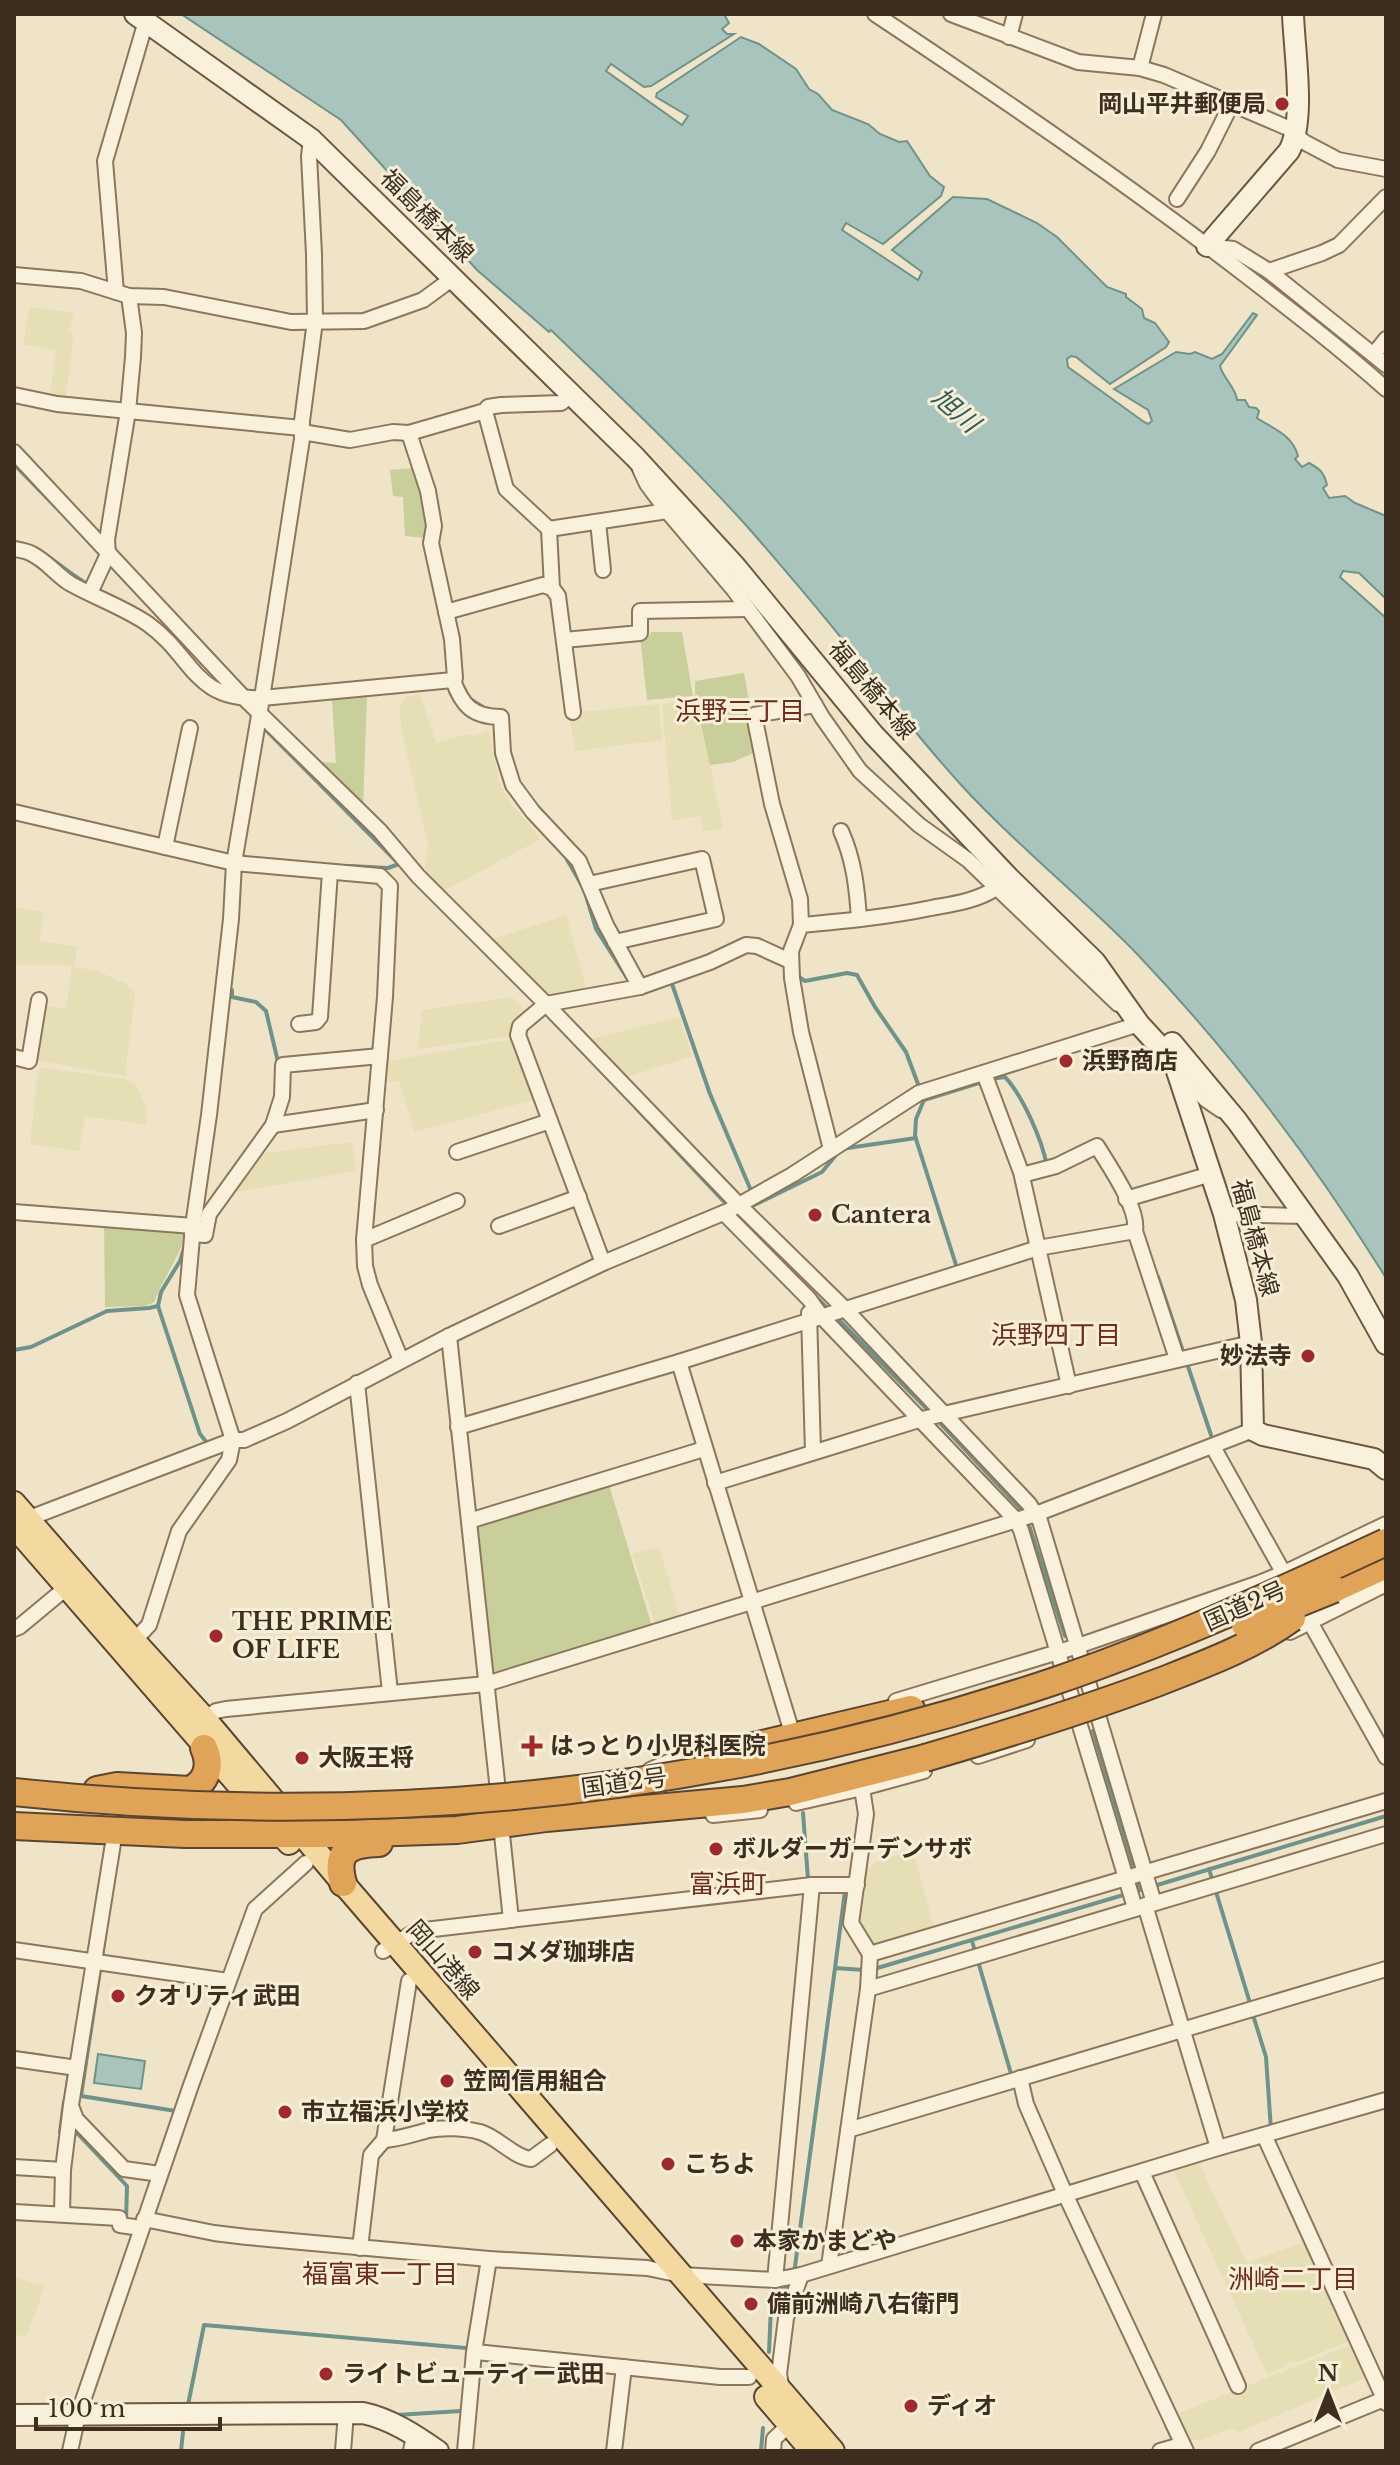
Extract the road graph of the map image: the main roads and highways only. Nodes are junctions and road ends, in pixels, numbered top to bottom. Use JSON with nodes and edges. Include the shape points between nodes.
{"nodes":[{"id":1,"x":1293,"y":14,"type":"edge"},
{"id":2,"x":140,"y":17,"type":"edge"},
{"id":3,"x":1207,"y":246,"type":"road end"},
{"id":4,"x":1095,"y":962,"type":"junction"},
{"id":5,"x":1386,"y":1344,"type":"edge"},
{"id":6,"x":1386,"y":1469,"type":"edge"},
{"id":7,"x":18,"y":1519,"type":"edge"},
{"id":8,"x":1386,"y":1542,"type":"edge"},
{"id":9,"x":1386,"y":1565,"type":"edge"},
{"id":10,"x":1286,"y":1580,"type":"junction"},
{"id":11,"x":1334,"y":1589,"type":"junction"},
{"id":12,"x":128,"y":1647,"type":"junction"},
{"id":13,"x":200,"y":1732,"type":"junction"},
{"id":14,"x":14,"y":1780,"type":"edge"},
{"id":15,"x":97,"y":1790,"type":"junction"},
{"id":16,"x":14,"y":1792,"type":"edge"},
{"id":17,"x":14,"y":1808,"type":"edge"},
{"id":18,"x":276,"y":1816,"type":"junction"},
{"id":19,"x":546,"y":1818,"type":"junction"},
{"id":20,"x":14,"y":1826,"type":"edge"},
{"id":21,"x":457,"y":1830,"type":"junction"},
{"id":22,"x":343,"y":1883,"type":"junction"},
{"id":23,"x":389,"y":1947,"type":"junction"},
{"id":24,"x":785,"y":2408,"type":"junction"},
{"id":25,"x":14,"y":2415,"type":"edge"},
{"id":26,"x":412,"y":2443,"type":"edge"},
{"id":27,"x":438,"y":2451,"type":"edge"},
{"id":28,"x":812,"y":2451,"type":"edge"},
{"id":29,"x":833,"y":2451,"type":"edge"}],
"edges":[{"from":1,"to":3,"type":"main road","via":[[1296,135],[1289,151]]},
{"from":2,"to":4,"type":"main road","name":"福島橋本線","via":[[311,139],[635,457],[735,566],[873,734]]},
{"from":4,"to":5,"type":"main road","via":[[1152,1019],[1237,1121],[1348,1276]]},
{"from":4,"to":6,"type":"main road","name":"福島橋本線","via":[[1134,1018],[1174,1062],[1246,1300],[1253,1430],[1374,1459]]},
{"from":7,"to":12,"type":"main road","name":"岡山港線"},
{"from":7,"to":12,"type":"main road","name":"岡山港線","via":[[66,1588]]},
{"from":8,"to":10,"type":"highway","name":"国道2号","bridge":true},
{"from":9,"to":11,"type":"highway","name":"国道2号"},
{"from":10,"to":16,"type":"highway","name":"国道2号","bridge":true,"via":[[1200,1627],[1051,1682],[809,1751],[654,1780],[473,1801],[327,1807],[184,1805]]},
{"from":10,"to":18,"type":"highway","bridge":true,"via":[[1162,1629],[947,1701],[827,1731],[592,1781],[387,1797]]},
{"from":11,"to":17,"type":"highway","name":"国道2号","bridge":true,"via":[[1140,1668],[1004,1714],[813,1766],[677,1793],[521,1812],[326,1823],[105,1818]]},
{"from":11,"to":19,"type":"highway","bridge":true,"via":[[1271,1633],[1202,1665],[1057,1718],[925,1758],[790,1792]]},
{"from":12,"to":13,"type":"main road","name":"岡山港線"},
{"from":13,"to":15,"type":"highway","via":[[208,1757],[199,1786]]},
{"from":13,"to":18,"type":"main road","name":"岡山港線"},
{"from":13,"to":18,"type":"main road","name":"岡山港線"},
{"from":14,"to":15,"type":"highway"},
{"from":15,"to":18,"type":"highway","via":[[194,1797]]},
{"from":18,"to":19,"type":"highway","via":[[500,1813]]},
{"from":18,"to":20,"type":"highway","via":[[185,1834]]},
{"from":18,"to":21,"type":"highway"},
{"from":18,"to":22,"type":"main road","name":"岡山港線"},
{"from":18,"to":23,"type":"main road","name":"岡山港線","via":[[306,1863]]},
{"from":19,"to":21,"type":"highway"},
{"from":21,"to":22,"type":"highway","via":[[425,1841],[352,1846],[341,1862]]},
{"from":22,"to":23,"type":"main road","name":"岡山港線"},
{"from":23,"to":24,"type":"main road","name":"岡山港線","via":[[681,2275]]},
{"from":23,"to":24,"type":"main road","name":"岡山港線","via":[[409,1981],[656,2269],[749,2377]]},
{"from":24,"to":28,"type":"main road","name":"岡山港線"},
{"from":24,"to":29,"type":"main road","name":"岡山港線"},
{"from":25,"to":26,"type":"main road","via":[[346,2413],[372,2415]]},
{"from":26,"to":27,"type":"main road"}]}
